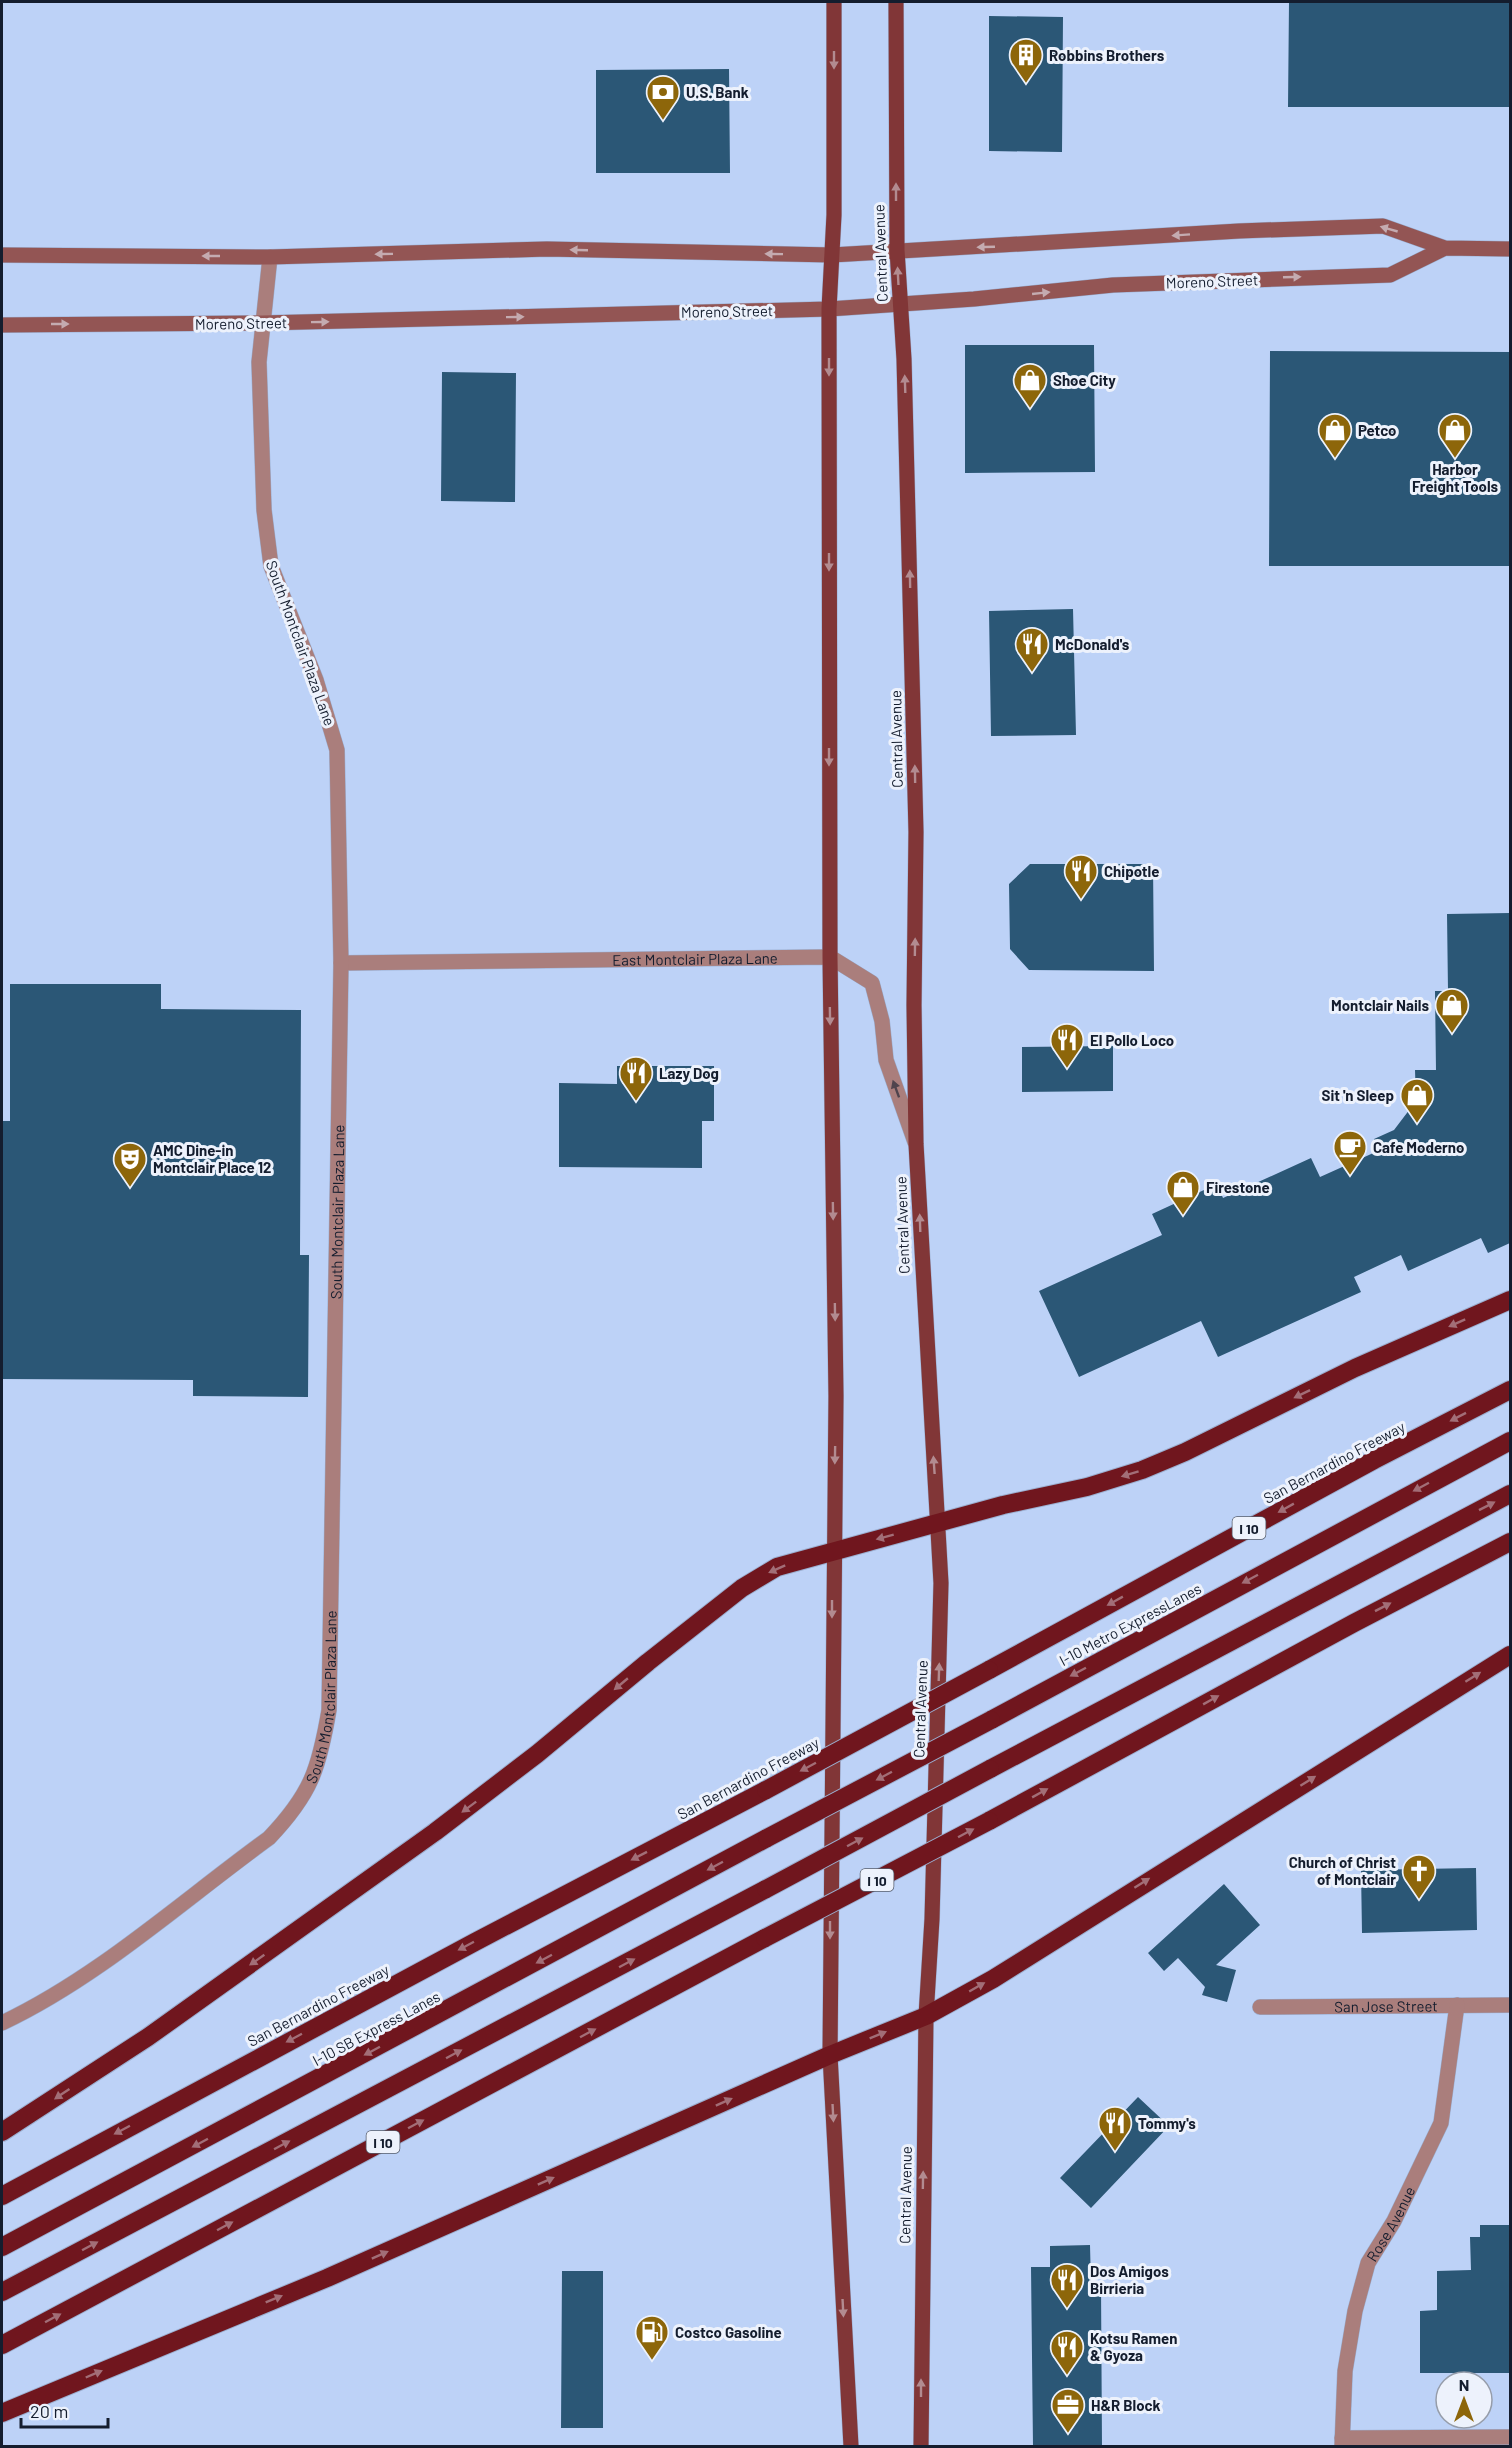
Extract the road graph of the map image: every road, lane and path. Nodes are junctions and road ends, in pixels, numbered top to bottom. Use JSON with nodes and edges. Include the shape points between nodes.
{"nodes":[{"id":1,"x":834,"y":2,"type":"edge"},
{"id":2,"x":896,"y":2,"type":"edge"},
{"id":3,"x":1445,"y":248,"type":"junction"},
{"id":4,"x":1510,"y":249,"type":"edge"},
{"id":5,"x":897,"y":250,"type":"junction"},
{"id":6,"x":2,"y":255,"type":"edge"},
{"id":7,"x":832,"y":255,"type":"junction"},
{"id":8,"x":270,"y":257,"type":"junction"},
{"id":9,"x":899,"y":302,"type":"junction"},
{"id":10,"x":829,"y":309,"type":"junction"},
{"id":11,"x":262,"y":323,"type":"junction"},
{"id":12,"x":2,"y":325,"type":"edge"},
{"id":13,"x":830,"y":957,"type":"junction"},
{"id":14,"x":341,"y":963,"type":"junction"},
{"id":15,"x":916,"y":1144,"type":"junction"},
{"id":16,"x":1510,"y":1300,"type":"edge"},
{"id":17,"x":1510,"y":1390,"type":"edge"},
{"id":18,"x":1510,"y":1441,"type":"edge"},
{"id":19,"x":1510,"y":1494,"type":"edge"},
{"id":20,"x":938,"y":1524,"type":"junction"},
{"id":21,"x":1510,"y":1542,"type":"edge"},
{"id":22,"x":833,"y":1551,"type":"junction"},
{"id":23,"x":1510,"y":1655,"type":"edge"},
{"id":24,"x":767,"y":1838,"type":"joint"},
{"id":25,"x":1457,"y":2005,"type":"junction"},
{"id":26,"x":1510,"y":2005,"type":"edge"},
{"id":27,"x":1260,"y":2007,"type":"dead end"},
{"id":28,"x":926,"y":2016,"type":"junction"},
{"id":29,"x":2,"y":2023,"type":"edge"},
{"id":30,"x":830,"y":2055,"type":"junction"},
{"id":31,"x":2,"y":2132,"type":"edge"},
{"id":32,"x":2,"y":2196,"type":"edge"},
{"id":33,"x":2,"y":2247,"type":"edge"},
{"id":34,"x":2,"y":2292,"type":"edge"},
{"id":35,"x":2,"y":2345,"type":"edge"},
{"id":36,"x":2,"y":2413,"type":"edge"},
{"id":37,"x":1510,"y":2437,"type":"edge"},
{"id":38,"x":1342,"y":2442,"type":"edge"},
{"id":39,"x":851,"y":2446,"type":"edge"},
{"id":40,"x":921,"y":2446,"type":"edge"}],
"edges":[{"from":1,"to":7,"type":"main road","one_way":true},
{"from":5,"to":2,"type":"main road","name":"Central Avenue","one_way":true},
{"from":3,"to":4,"type":"street","name":"Moreno Street"},
{"from":3,"to":5,"type":"street","name":"Moreno Street","one_way":true,"via":[[1383,226]]},
{"from":9,"to":3,"type":"street","name":"Moreno Street","one_way":true,"via":[[1113,285],[1390,275]]},
{"from":5,"to":7,"type":"street","name":"Moreno Street"},
{"from":9,"to":5,"type":"main road","name":"Central Avenue","one_way":true},
{"from":8,"to":6,"type":"street","name":"Moreno Street","one_way":true},
{"from":7,"to":8,"type":"street","name":"Moreno Street","one_way":true,"via":[[546,249]]},
{"from":7,"to":10,"type":"main road"},
{"from":8,"to":11,"type":"street","name":"South Montclair Plaza Lane"},
{"from":9,"to":10,"type":"street","name":"Moreno Street"},
{"from":15,"to":9,"type":"main road","name":"Central Avenue","one_way":true,"via":[[915,791],[904,359]]},
{"from":11,"to":10,"type":"street","name":"Moreno Street","one_way":true},
{"from":10,"to":13,"type":"main road","one_way":true},
{"from":12,"to":11,"type":"street","name":"Moreno Street","one_way":true},
{"from":11,"to":14,"type":"street","name":"South Montclair Plaza Lane","via":[[264,510],[271,566],[316,680],[338,750]]},
{"from":13,"to":14,"type":"street","name":"East Montclair Plaza Lane"},
{"from":15,"to":13,"type":"street","one_way":true,"via":[[886,1060],[872,982]]},
{"from":13,"to":22,"type":"main road","one_way":true,"via":[[836,1396]]},
{"from":14,"to":29,"type":"street","name":"South Montclair Plaza Lane","via":[[329,1710],[311,1785],[269,1838],[85,1975]]},
{"from":20,"to":15,"type":"main road","name":"Central Avenue","one_way":true},
{"from":16,"to":20,"type":"highway","one_way":true,"via":[[1355,1368],[1142,1470]]},
{"from":17,"to":32,"type":"highway","name":"San Bernardino Freeway","number":"I 10","one_way":true,"bridge":true},
{"from":18,"to":24,"type":"highway","name":"I-10 Metro ExpressLanes","one_way":true,"bridge":true},
{"from":34,"to":19,"type":"highway","one_way":true,"bridge":true},
{"from":20,"to":22,"type":"highway","one_way":true},
{"from":28,"to":20,"type":"main road","name":"Central Avenue","one_way":true,"via":[[941,1583]]},
{"from":35,"to":21,"type":"highway","number":"I 10","one_way":true,"bridge":true},
{"from":22,"to":30,"type":"main road","one_way":true},
{"from":22,"to":31,"type":"highway","one_way":true,"via":[[777,1567],[742,1588],[435,1832],[148,2037]]},
{"from":28,"to":23,"type":"highway","one_way":true},
{"from":24,"to":33,"type":"highway","name":"I-10 SB Express Lanes","one_way":true},
{"from":25,"to":26,"type":"street","name":"San Jose Street"},
{"from":25,"to":27,"type":"street","name":"San Jose Street"},
{"from":25,"to":38,"type":"street","name":"Rose Avenue","via":[[1441,2123],[1394,2221],[1368,2263],[1355,2312],[1345,2371]]},
{"from":30,"to":28,"type":"highway","one_way":true},
{"from":40,"to":28,"type":"main road","name":"Central Avenue","one_way":true},
{"from":36,"to":30,"type":"highway","one_way":true,"via":[[327,2278]]},
{"from":30,"to":39,"type":"main road","one_way":true},
{"from":37,"to":38,"type":"street"}]}
